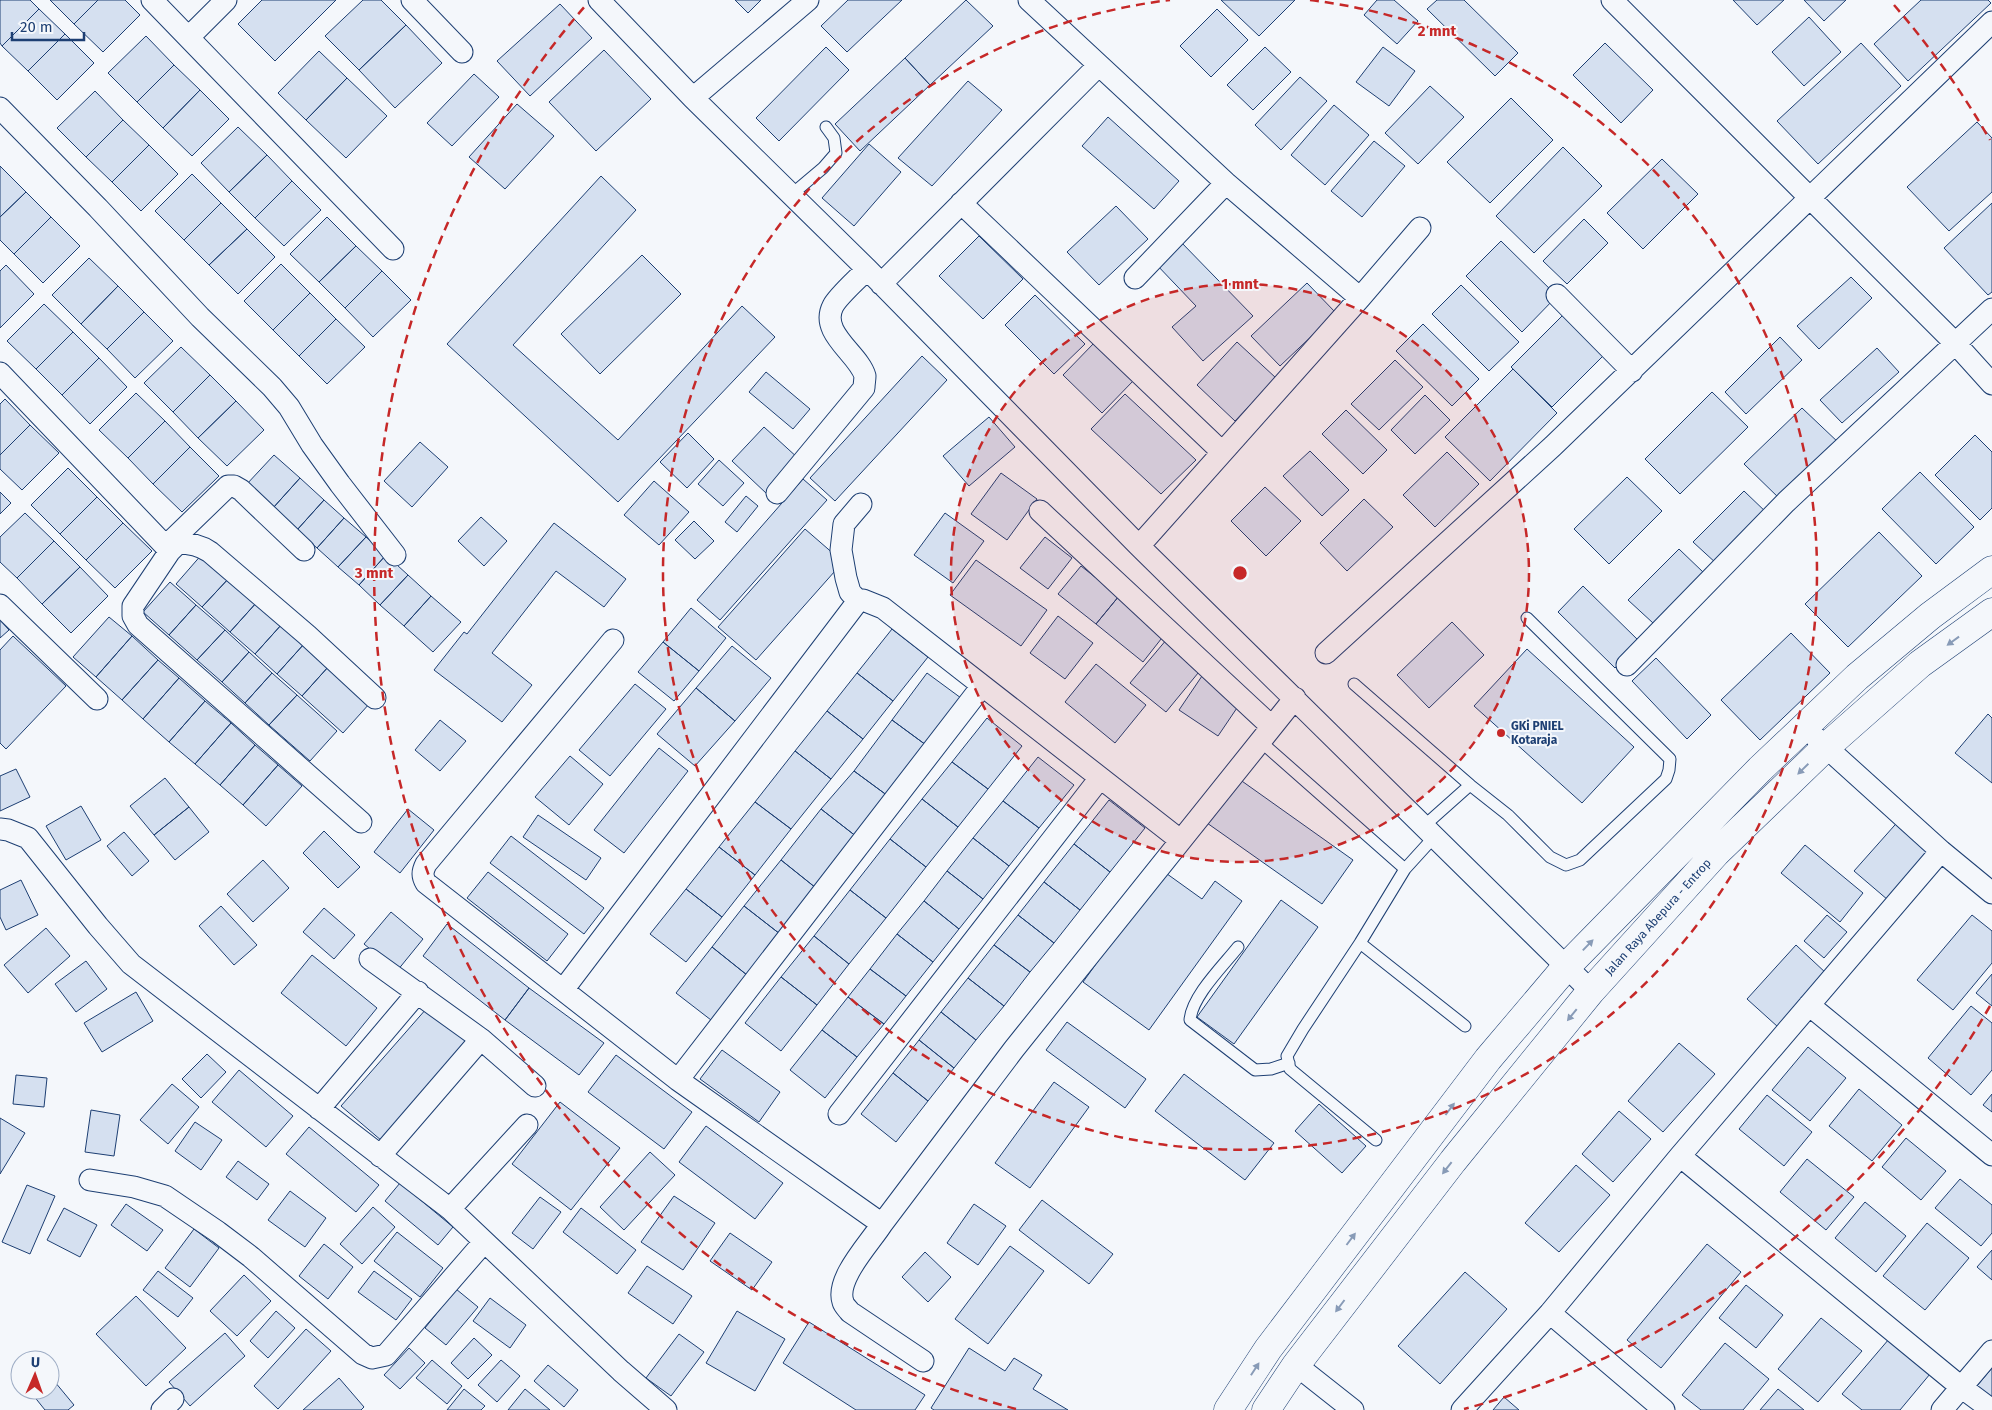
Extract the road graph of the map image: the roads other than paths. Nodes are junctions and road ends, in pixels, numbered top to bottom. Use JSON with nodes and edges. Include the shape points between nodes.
{"nodes":[{"id":1,"x":152,"y":0,"type":"edge"},
{"id":2,"x":226,"y":0,"type":"edge"},
{"id":3,"x":412,"y":0,"type":"edge"},
{"id":4,"x":599,"y":0,"type":"edge"},
{"id":5,"x":808,"y":0,"type":"edge"},
{"id":6,"x":1029,"y":0,"type":"edge"},
{"id":7,"x":1612,"y":0,"type":"edge"},
{"id":8,"x":1992,"y":22,"type":"edge"},
{"id":9,"x":189,"y":37,"type":"junction"},
{"id":10,"x":462,"y":52,"type":"dead end"},
{"id":11,"x":1098,"y":66,"type":"junction"},
{"id":12,"x":692,"y":98,"type":"junction"},
{"id":13,"x":0,"y":108,"type":"edge"},
{"id":14,"x":826,"y":127,"type":"dead end"},
{"id":15,"x":1226,"y":183,"type":"junction"},
{"id":16,"x":791,"y":195,"type":"junction"},
{"id":17,"x":1812,"y":198,"type":"junction"},
{"id":18,"x":961,"y":202,"type":"junction"},
{"id":19,"x":1420,"y":228,"type":"dead end"},
{"id":20,"x":393,"y":249,"type":"dead end"},
{"id":21,"x":874,"y":276,"type":"junction"},
{"id":22,"x":1135,"y":278,"type":"dead end"},
{"id":23,"x":1557,"y":295,"type":"dead end"},
{"id":24,"x":1360,"y":298,"type":"junction"},
{"id":25,"x":1992,"y":309,"type":"edge"},
{"id":26,"x":1955,"y":343,"type":"junction"},
{"id":27,"x":1632,"y":371,"type":"junction"},
{"id":28,"x":0,"y":373,"type":"edge"},
{"id":29,"x":1992,"y":384,"type":"edge"},
{"id":30,"x":1222,"y":452,"type":"junction"},
{"id":31,"x":777,"y":493,"type":"dead end"},
{"id":32,"x":861,"y":504,"type":"dead end"},
{"id":33,"x":1040,"y":511,"type":"dead end"},
{"id":34,"x":1139,"y":546,"type":"junction"},
{"id":35,"x":168,"y":548,"type":"junction"},
{"id":36,"x":304,"y":550,"type":"dead end"},
{"id":37,"x":395,"y":555,"type":"dead end"},
{"id":38,"x":1992,"y":570,"type":"edge"},
{"id":39,"x":858,"y":602,"type":"junction"},
{"id":40,"x":0,"y":605,"type":"edge"},
{"id":41,"x":1992,"y":612,"type":"edge"},
{"id":42,"x":1526,"y":618,"type":"dead end"},
{"id":43,"x":612,"y":640,"type":"dead end"},
{"id":44,"x":1326,"y":653,"type":"dead end"},
{"id":45,"x":1626,"y":665,"type":"dead end"},
{"id":46,"x":1354,"y":684,"type":"dead end"},
{"id":47,"x":982,"y":686,"type":"junction"},
{"id":48,"x":375,"y":698,"type":"dead end"},
{"id":49,"x":1295,"y":698,"type":"junction"},
{"id":50,"x":97,"y":699,"type":"dead end"},
{"id":51,"x":1804,"y":729,"type":"junction"},
{"id":52,"x":1266,"y":734,"type":"junction"},
{"id":53,"x":1826,"y":747,"type":"junction"},
{"id":54,"x":1100,"y":778,"type":"junction"},
{"id":55,"x":1470,"y":785,"type":"junction"},
{"id":56,"x":361,"y":822,"type":"dead end"},
{"id":57,"x":0,"y":829,"type":"edge"},
{"id":58,"x":1429,"y":831,"type":"junction"},
{"id":59,"x":1180,"y":840,"type":"junction"},
{"id":60,"x":1941,"y":850,"type":"junction"},
{"id":61,"x":1405,"y":869,"type":"junction"},
{"id":62,"x":1992,"y":893,"type":"edge"},
{"id":63,"x":1360,"y":943,"type":"junction"},
{"id":64,"x":1238,"y":946,"type":"dead end"},
{"id":65,"x":370,"y":959,"type":"dead end"},
{"id":66,"x":1566,"y":967,"type":"junction"},
{"id":67,"x":563,"y":990,"type":"junction"},
{"id":68,"x":1591,"y":991,"type":"junction"},
{"id":69,"x":418,"y":992,"type":"junction"},
{"id":70,"x":1809,"y":1005,"type":"junction"},
{"id":71,"x":1465,"y":1026,"type":"dead end"},
{"id":72,"x":480,"y":1039,"type":"junction"},
{"id":73,"x":1288,"y":1063,"type":"junction"},
{"id":74,"x":678,"y":1080,"type":"junction"},
{"id":75,"x":535,"y":1086,"type":"dead end"},
{"id":76,"x":319,"y":1109,"type":"junction"},
{"id":77,"x":838,"y":1114,"type":"dead end"},
{"id":78,"x":527,"y":1125,"type":"dead end"},
{"id":79,"x":1376,"y":1140,"type":"dead end"},
{"id":80,"x":1992,"y":1155,"type":"edge"},
{"id":81,"x":380,"y":1156,"type":"junction"},
{"id":82,"x":1680,"y":1156,"type":"junction"},
{"id":83,"x":90,"y":1180,"type":"dead end"},
{"id":84,"x":450,"y":1209,"type":"junction"},
{"id":85,"x":882,"y":1224,"type":"junction"},
{"id":86,"x":484,"y":1242,"type":"junction"},
{"id":87,"x":1550,"y":1313,"type":"junction"},
{"id":88,"x":1992,"y":1351,"type":"edge"},
{"id":89,"x":923,"y":1361,"type":"dead end"},
{"id":90,"x":1296,"y":1365,"type":"junction"},
{"id":91,"x":1961,"y":1387,"type":"junction"},
{"id":92,"x":666,"y":1410,"type":"edge"},
{"id":93,"x":1228,"y":1410,"type":"edge"},
{"id":94,"x":1266,"y":1410,"type":"edge"},
{"id":95,"x":1353,"y":1410,"type":"edge"},
{"id":96,"x":1462,"y":1410,"type":"edge"},
{"id":97,"x":1664,"y":1410,"type":"edge"},
{"id":98,"x":1942,"y":1410,"type":"edge"},
{"id":99,"x":1992,"y":1410,"type":"edge"}],
"edges":[{"from":1,"to":9,"type":"street"},
{"from":2,"to":9,"type":"street"},
{"from":3,"to":10,"type":"street"},
{"from":4,"to":12,"type":"street"},
{"from":5,"to":12,"type":"street"},
{"from":6,"to":11,"type":"street"},
{"from":7,"to":17,"type":"street"},
{"from":8,"to":17,"type":"street"},
{"from":9,"to":20,"type":"street"},
{"from":11,"to":15,"type":"street"},
{"from":11,"to":18,"type":"street"},
{"from":12,"to":16,"type":"street"},
{"from":13,"to":37,"type":"street","via":[[200,317],[272,387]]},
{"from":14,"to":16,"type":"lane","via":[[834,138],[836,153]]},
{"from":15,"to":22,"type":"street"},
{"from":15,"to":24,"type":"street"},
{"from":16,"to":21,"type":"street"},
{"from":17,"to":26,"type":"street"},
{"from":17,"to":27,"type":"street"},
{"from":18,"to":21,"type":"street"},
{"from":18,"to":30,"type":"street"},
{"from":19,"to":24,"type":"street"},
{"from":21,"to":31,"type":"street","via":[[833,306],[830,320],[842,345],[860,365],[865,376],[864,388]]},
{"from":21,"to":34,"type":"street"},
{"from":23,"to":27,"type":"street"},
{"from":24,"to":30,"type":"street"},
{"from":25,"to":26,"type":"street"},
{"from":26,"to":29,"type":"street"},
{"from":26,"to":45,"type":"street","via":[[1786,502]]},
{"from":27,"to":44,"type":"street"},
{"from":28,"to":35,"type":"street"},
{"from":30,"to":34,"type":"street"},
{"from":32,"to":39,"type":"street","via":[[844,524],[841,550],[850,592]]},
{"from":33,"to":52,"type":"street"},
{"from":34,"to":49,"type":"street"},
{"from":35,"to":36,"type":"street","via":[[228,486],[234,486]]},
{"from":35,"to":48,"type":"street","via":[[183,543],[210,552]]},
{"from":35,"to":56,"type":"street","via":[[133,606],[138,625]]},
{"from":38,"to":51,"type":"highway","via":[[1857,677]]},
{"from":39,"to":47,"type":"street","via":[[868,601],[883,608]]},
{"from":39,"to":67,"type":"street"},
{"from":40,"to":50,"type":"street"},
{"from":41,"to":53,"type":"highway","name":"Jalan Raya Abepura - Entrop","one_way":true,"via":[[1920,664]]},
{"from":42,"to":55,"type":"lane","via":[[1670,759],[1670,770],[1666,779],[1580,860],[1566,865],[1550,857],[1508,815]]},
{"from":43,"to":67,"type":"street","via":[[422,871],[426,884]]},
{"from":46,"to":55,"type":"lane"},
{"from":47,"to":54,"type":"street"},
{"from":47,"to":74,"type":"street"},
{"from":49,"to":52,"type":"street"},
{"from":49,"to":58,"type":"street"},
{"from":51,"to":53,"type":"street"},
{"from":66,"to":51,"type":"highway","one_way":true,"via":[[1760,769]]},
{"from":52,"to":59,"type":"street"},
{"from":52,"to":61,"type":"lane"},
{"from":53,"to":60,"type":"street"},
{"from":53,"to":68,"type":"highway","name":"Jalan Raya Abepura - Entrop","one_way":true,"via":[[1716,853]]},
{"from":54,"to":59,"type":"street"},
{"from":54,"to":77,"type":"street"},
{"from":55,"to":58,"type":"lane"},
{"from":57,"to":76,"type":"street","via":[[28,838],[131,964]]},
{"from":58,"to":61,"type":"lane"},
{"from":58,"to":66,"type":"street"},
{"from":59,"to":85,"type":"street","via":[[1014,1049]]},
{"from":60,"to":62,"type":"street"},
{"from":60,"to":70,"type":"street"},
{"from":61,"to":63,"type":"lane"},
{"from":63,"to":71,"type":"lane"},
{"from":63,"to":73,"type":"lane","via":[[1303,1029],[1287,1056]]},
{"from":64,"to":73,"type":"lane","via":[[1196,1001],[1190,1020],[1255,1070],[1272,1069]]},
{"from":65,"to":69,"type":"street"},
{"from":66,"to":68,"type":"street"},
{"from":93,"to":66,"type":"highway","one_way":true,"via":[[1268,1349],[1482,1066]]},
{"from":67,"to":74,"type":"street"},
{"from":68,"to":90,"type":"highway","name":"Jalan Raya Abepura - Entrop","one_way":true,"via":[[1453,1161]]},
{"from":69,"to":72,"type":"street"},
{"from":69,"to":76,"type":"street"},
{"from":70,"to":80,"type":"street"},
{"from":70,"to":82,"type":"street"},
{"from":72,"to":75,"type":"street"},
{"from":72,"to":81,"type":"street"},
{"from":73,"to":79,"type":"lane","via":[[1290,1069]]},
{"from":74,"to":85,"type":"street"},
{"from":76,"to":81,"type":"street"},
{"from":78,"to":84,"type":"street"},
{"from":81,"to":84,"type":"street"},
{"from":82,"to":87,"type":"street"},
{"from":82,"to":91,"type":"street"},
{"from":83,"to":86,"type":"street","via":[[165,1196],[251,1257],[363,1354],[372,1358],[386,1355]]},
{"from":84,"to":86,"type":"street"},
{"from":85,"to":89,"type":"street","via":[[845,1278],[843,1302],[850,1312]]},
{"from":86,"to":92,"type":"street"},
{"from":87,"to":96,"type":"street"},
{"from":87,"to":97,"type":"street"},
{"from":88,"to":91,"type":"street"},
{"from":90,"to":94,"type":"highway","name":"Jalan Raya Abepura - Entrop"},
{"from":90,"to":95,"type":"street"},
{"from":91,"to":98,"type":"street"},
{"from":91,"to":99,"type":"street"}]}
